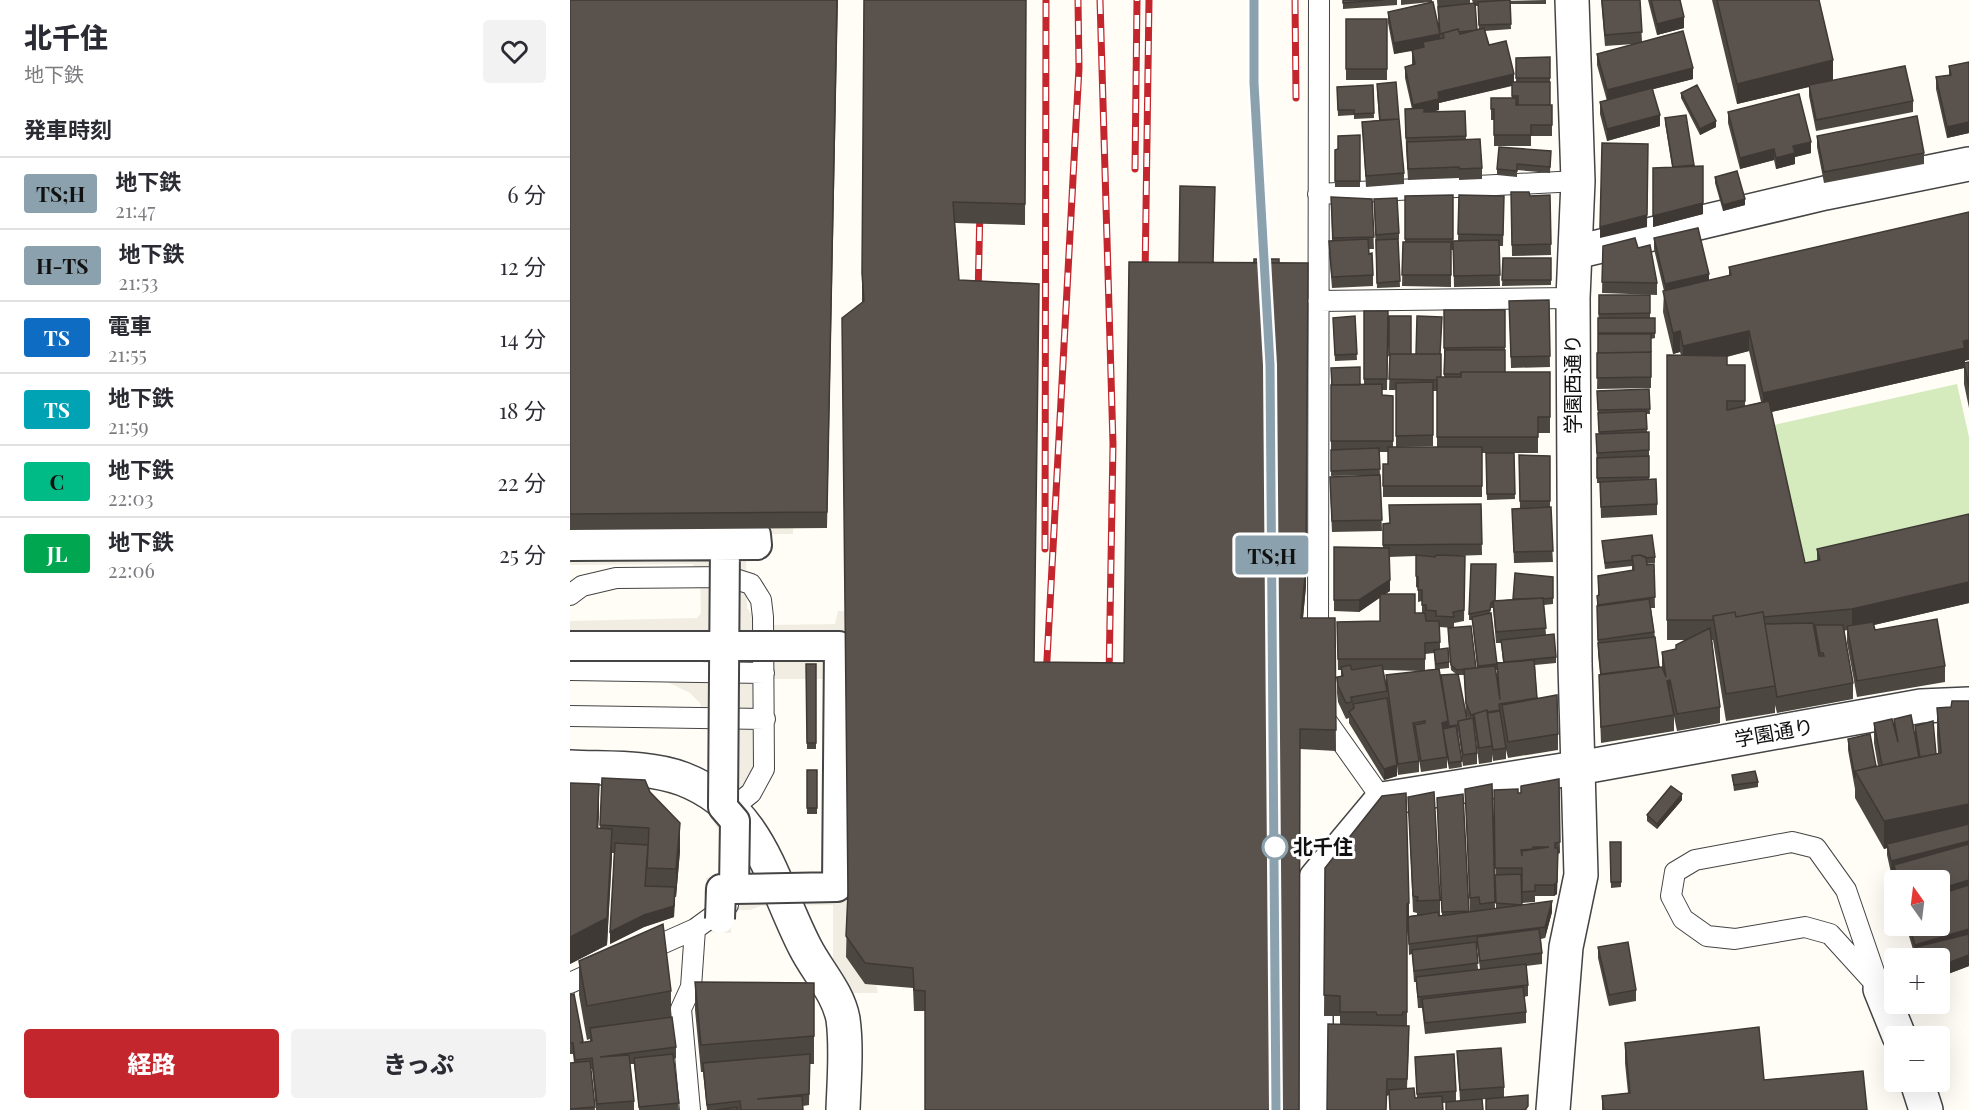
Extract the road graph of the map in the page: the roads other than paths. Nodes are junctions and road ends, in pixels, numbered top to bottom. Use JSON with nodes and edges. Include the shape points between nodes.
{"nodes":[{"id":1,"x":1319,"y":0,"type":"edge"},
{"id":2,"x":1572,"y":0,"type":"edge"},
{"id":3,"x":1969,"y":164,"type":"edge"},
{"id":4,"x":1578,"y":182,"type":"junction"},
{"id":5,"x":1318,"y":194,"type":"junction"},
{"id":6,"x":1576,"y":252,"type":"junction"},
{"id":7,"x":1573,"y":298,"type":"junction"},
{"id":8,"x":1318,"y":301,"type":"junction"},
{"id":9,"x":570,"y":535,"type":"edge"},
{"id":10,"x":729,"y":545,"type":"junction"},
{"id":11,"x":570,"y":546,"type":"edge"},
{"id":12,"x":570,"y":596,"type":"edge"},
{"id":13,"x":570,"y":646,"type":"edge"},
{"id":14,"x":729,"y":652,"type":"junction"},
{"id":15,"x":570,"y":661,"type":"edge"},
{"id":16,"x":1317,"y":666,"type":"edge"},
{"id":17,"x":570,"y":670,"type":"edge"},
{"id":18,"x":764,"y":673,"type":"junction"},
{"id":19,"x":1317,"y":697,"type":"edge"},
{"id":20,"x":1969,"y":704,"type":"edge"},
{"id":21,"x":570,"y":716,"type":"edge"},
{"id":22,"x":765,"y":719,"type":"junction"},
{"id":23,"x":570,"y":767,"type":"edge"},
{"id":24,"x":1580,"y":768,"type":"junction"},
{"id":25,"x":1382,"y":799,"type":"junction"},
{"id":26,"x":734,"y":815,"type":"junction"},
{"id":27,"x":771,"y":868,"type":"junction"},
{"id":28,"x":734,"y":889,"type":"junction"},
{"id":29,"x":708,"y":924,"type":"junction"},
{"id":30,"x":570,"y":983,"type":"edge"},
{"id":31,"x":1880,"y":989,"type":"junction"},
{"id":32,"x":1895,"y":1026,"type":"edge"},
{"id":33,"x":1920,"y":1092,"type":"edge"},
{"id":34,"x":690,"y":1110,"type":"edge"},
{"id":35,"x":843,"y":1110,"type":"edge"},
{"id":36,"x":1316,"y":1110,"type":"edge"},
{"id":37,"x":1553,"y":1110,"type":"edge"},
{"id":38,"x":1926,"y":1110,"type":"edge"}],
"edges":[{"from":1,"to":5,"type":"lane"},
{"from":2,"to":4,"type":"street","name":"学園西通り"},
{"from":3,"to":6,"type":"street","via":[[1825,193]]},
{"from":4,"to":5,"type":"lane"},
{"from":4,"to":6,"type":"street","name":"学園西通り"},
{"from":5,"to":8,"type":"lane"},
{"from":6,"to":7,"type":"street","name":"学園西通り"},
{"from":7,"to":8,"type":"lane"},
{"from":7,"to":24,"type":"street","name":"学園西通り","via":[[1575,664]]},
{"from":8,"to":16,"type":"lane"},
{"from":9,"to":10,"type":"street","bridge":true,"via":[[756,535],[757,545]]},
{"from":10,"to":11,"type":"street","bridge":true},
{"from":10,"to":14,"type":"street","bridge":true},
{"from":12,"to":18,"type":"lane","via":[[582,586],[616,578],[738,578],[751,584],[761,600]]},
{"from":13,"to":14,"type":"street","bridge":true},
{"from":14,"to":15,"type":"street"},
{"from":14,"to":26,"type":"street","bridge":true,"via":[[723,807]]},
{"from":14,"to":28,"type":"street","bridge":true,"via":[[839,646],[837,887]]},
{"from":17,"to":18,"type":"lane"},
{"from":18,"to":22,"type":"lane"},
{"from":19,"to":25,"type":"lane","via":[[1317,707]]},
{"from":20,"to":24,"type":"street","name":"学園通り","via":[[1921,706]]},
{"from":21,"to":22,"type":"lane"},
{"from":22,"to":26,"type":"lane","via":[[764,769]]},
{"from":23,"to":26,"type":"street","via":[[658,773],[682,779]]},
{"from":24,"to":25,"type":"street","name":"学園通り"},
{"from":24,"to":37,"type":"street","name":"学園西通り","via":[[1581,875],[1566,947]]},
{"from":25,"to":36,"type":"street","via":[[1316,878]]},
{"from":26,"to":27,"type":"street","via":[[754,837]]},
{"from":26,"to":28,"type":"street","bridge":true},
{"from":27,"to":29,"type":"lane"},
{"from":27,"to":35,"type":"street","via":[[799,935],[837,998],[845,1039]]},
{"from":28,"to":29,"type":"street","bridge":true,"via":[[721,889]]},
{"from":29,"to":30,"type":"lane"},
{"from":29,"to":34,"type":"lane","via":[[691,987],[681,1008]]},
{"from":31,"to":31,"type":"lane","via":[[1830,934],[1805,927],[1735,939],[1707,936],[1683,919],[1671,896],[1675,872],[1695,860],[1792,842],[1816,848],[1846,890]]},
{"from":31,"to":32,"type":"street"},
{"from":33,"to":38,"type":"street"}]}
